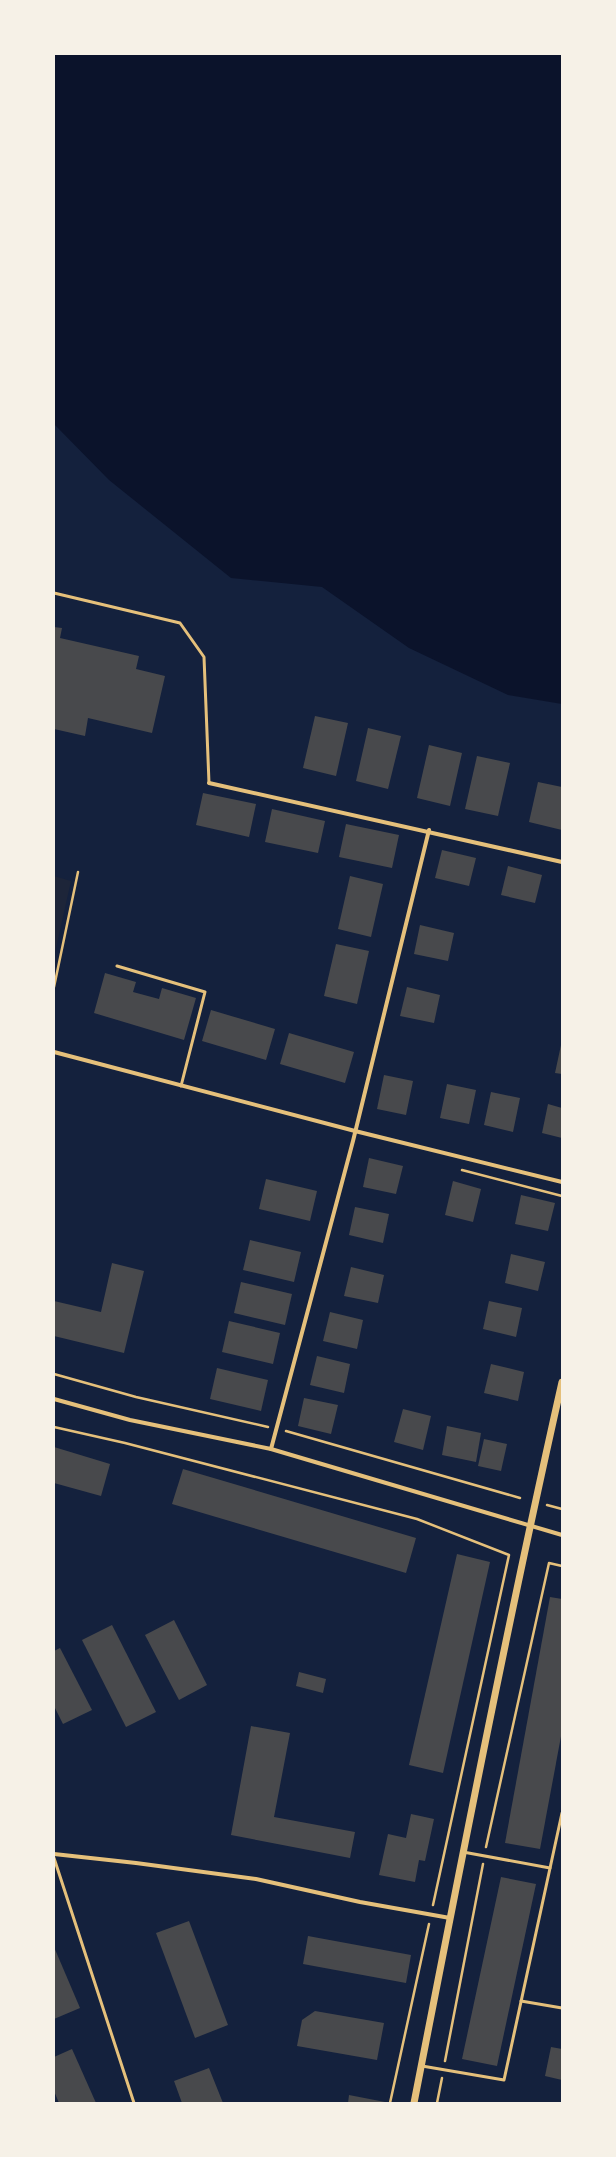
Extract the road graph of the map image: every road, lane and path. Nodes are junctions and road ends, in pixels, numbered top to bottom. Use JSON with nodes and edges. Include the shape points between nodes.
{"nodes":[{"id":1,"x":54,"y":593,"type":"edge"},
{"id":2,"x":209,"y":783,"type":"joint"},
{"id":3,"x":429,"y":830,"type":"junction"},
{"id":4,"x":562,"y":862,"type":"edge"},
{"id":5,"x":78,"y":872,"type":"dead end"},
{"id":6,"x":117,"y":966,"type":"dead end"},
{"id":7,"x":54,"y":983,"type":"edge"},
{"id":8,"x":54,"y":988,"type":"edge"},
{"id":9,"x":54,"y":1052,"type":"edge"},
{"id":10,"x":181,"y":1086,"type":"junction"},
{"id":11,"x":355,"y":1131,"type":"junction"},
{"id":12,"x":562,"y":1182,"type":"edge"},
{"id":13,"x":54,"y":1374,"type":"edge"},
{"id":14,"x":562,"y":1382,"type":"edge"},
{"id":15,"x":54,"y":1399,"type":"edge"},
{"id":16,"x":54,"y":1427,"type":"edge"},
{"id":17,"x":276,"y":1428,"type":"junction"},
{"id":18,"x":271,"y":1449,"type":"junction"},
{"id":19,"x":520,"y":1498,"type":"dead end"},
{"id":20,"x":547,"y":1505,"type":"dead end"},
{"id":21,"x":562,"y":1509,"type":"edge"},
{"id":22,"x":531,"y":1526,"type":"junction"},
{"id":23,"x":562,"y":1535,"type":"edge"},
{"id":24,"x":562,"y":1566,"type":"edge"},
{"id":25,"x":562,"y":1813,"type":"edge"},
{"id":26,"x":463,"y":1852,"type":"junction"},
{"id":27,"x":54,"y":1854,"type":"edge"},
{"id":28,"x":485,"y":1856,"type":"junction"},
{"id":29,"x":54,"y":1858,"type":"edge"},
{"id":30,"x":550,"y":1868,"type":"junction"},
{"id":31,"x":431,"y":1915,"type":"junction"},
{"id":32,"x":450,"y":1918,"type":"junction"},
{"id":33,"x":521,"y":2001,"type":"junction"},
{"id":34,"x":562,"y":2008,"type":"edge"},
{"id":35,"x":422,"y":2066,"type":"junction"},
{"id":36,"x":444,"y":2070,"type":"junction"},
{"id":37,"x":134,"y":2103,"type":"edge"},
{"id":38,"x":390,"y":2103,"type":"edge"},
{"id":39,"x":414,"y":2103,"type":"edge"},
{"id":40,"x":437,"y":2103,"type":"edge"}],
"edges":[{"from":1,"to":2,"type":"lane","via":[[180,623],[204,658]]},
{"from":2,"to":3,"type":"street"},
{"from":3,"to":4,"type":"street"},
{"from":3,"to":11,"type":"street"},
{"from":5,"to":7,"type":"path"},
{"from":6,"to":10,"type":"lane","via":[[206,992]]},
{"from":7,"to":8,"type":"path"},
{"from":9,"to":10,"type":"street"},
{"from":10,"to":11,"type":"street"},
{"from":11,"to":12,"type":"street"},
{"from":11,"to":17,"type":"street"},
{"from":13,"to":17,"type":"path","via":[[136,1397]]},
{"from":14,"to":22,"type":"street"},
{"from":15,"to":18,"type":"street","via":[[130,1420]]},
{"from":16,"to":31,"type":"path","via":[[416,1519],[509,1555]]},
{"from":17,"to":18,"type":"street"},
{"from":17,"to":19,"type":"path"},
{"from":18,"to":22,"type":"street"},
{"from":20,"to":21,"type":"path"},
{"from":22,"to":23,"type":"street"},
{"from":22,"to":26,"type":"street"},
{"from":24,"to":28,"type":"path","via":[[549,1564]]},
{"from":25,"to":30,"type":"lane"},
{"from":26,"to":28,"type":"lane"},
{"from":26,"to":32,"type":"street"},
{"from":27,"to":31,"type":"street","via":[[256,1879]]},
{"from":28,"to":30,"type":"lane"},
{"from":28,"to":36,"type":"path"},
{"from":29,"to":37,"type":"lane"},
{"from":30,"to":33,"type":"lane"},
{"from":31,"to":32,"type":"street"},
{"from":31,"to":38,"type":"path"},
{"from":32,"to":35,"type":"street"},
{"from":33,"to":34,"type":"lane"},
{"from":33,"to":36,"type":"lane","via":[[504,2080]]},
{"from":35,"to":36,"type":"lane"},
{"from":35,"to":39,"type":"street"},
{"from":36,"to":40,"type":"path"}]}
